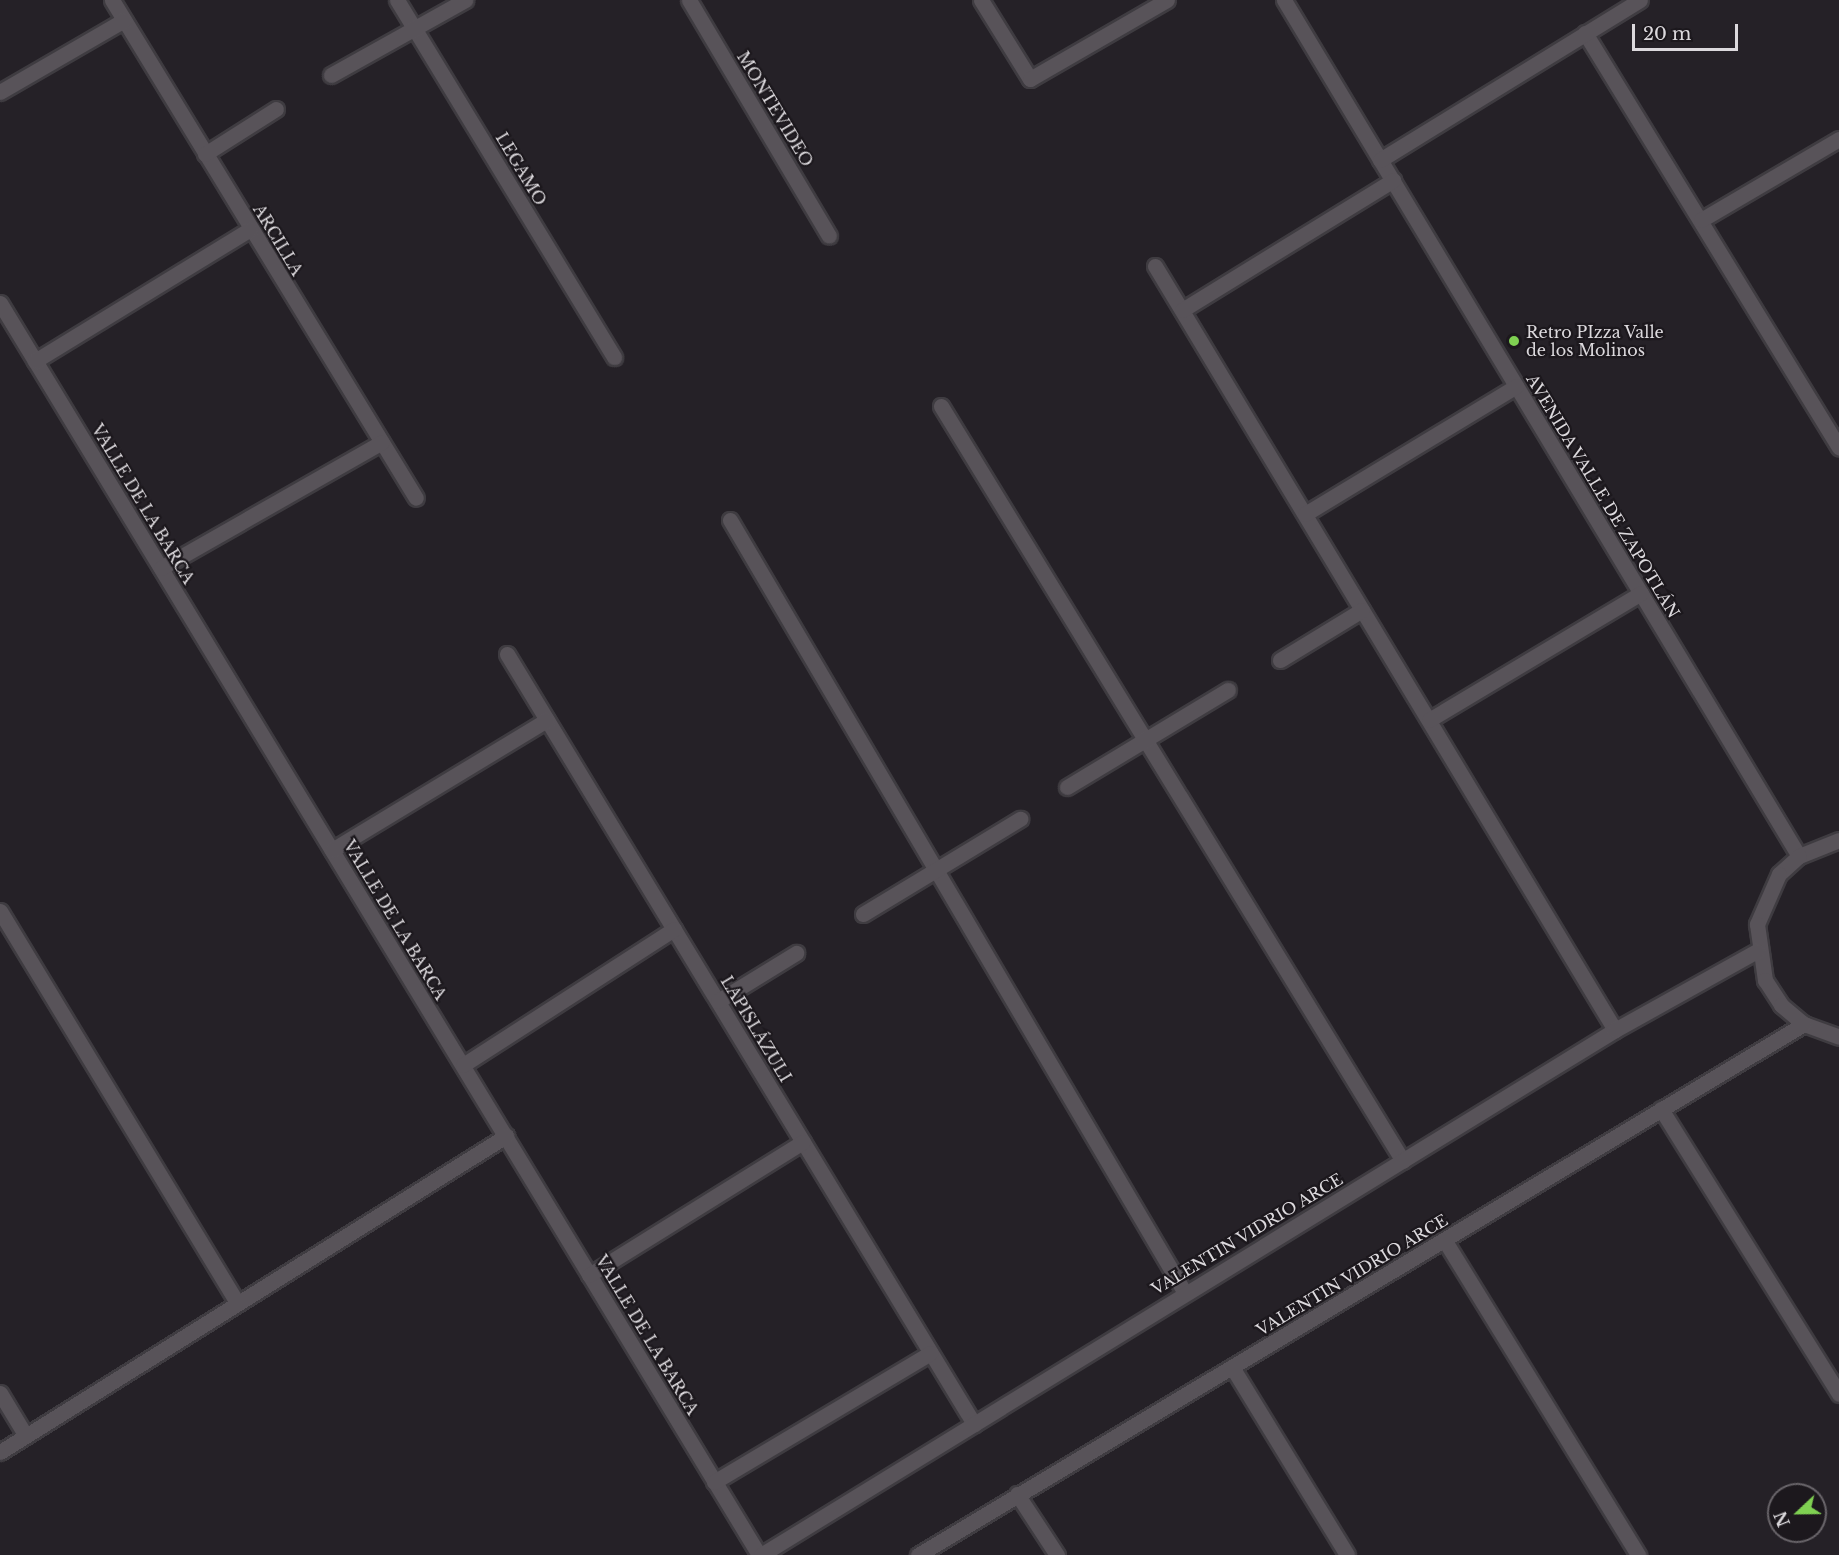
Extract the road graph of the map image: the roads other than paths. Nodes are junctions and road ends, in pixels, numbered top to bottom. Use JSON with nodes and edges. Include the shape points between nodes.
{"nodes":[{"id":1,"x":112,"y":0,"type":"edge"},
{"id":2,"x":397,"y":0,"type":"edge"},
{"id":3,"x":465,"y":0,"type":"edge"},
{"id":4,"x":689,"y":0,"type":"edge"},
{"id":5,"x":981,"y":0,"type":"edge"},
{"id":6,"x":1167,"y":0,"type":"edge"},
{"id":7,"x":1284,"y":0,"type":"edge"},
{"id":8,"x":1640,"y":0,"type":"edge"},
{"id":9,"x":124,"y":20,"type":"junction"},
{"id":10,"x":415,"y":30,"type":"junction"},
{"id":11,"x":1586,"y":33,"type":"junction"},
{"id":12,"x":331,"y":75,"type":"dead end"},
{"id":13,"x":0,"y":93,"type":"edge"},
{"id":14,"x":276,"y":109,"type":"dead end"},
{"id":15,"x":1839,"y":139,"type":"edge"},
{"id":16,"x":205,"y":154,"type":"junction"},
{"id":17,"x":1380,"y":160,"type":"junction"},
{"id":18,"x":1393,"y":180,"type":"junction"},
{"id":19,"x":1701,"y":220,"type":"junction"},
{"id":20,"x":250,"y":229,"type":"junction"},
{"id":21,"x":829,"y":236,"type":"dead end"},
{"id":22,"x":1155,"y":266,"type":"dead end"},
{"id":23,"x":0,"y":303,"type":"edge"},
{"id":24,"x":1182,"y":310,"type":"junction"},
{"id":25,"x":614,"y":357,"type":"dead end"},
{"id":26,"x":35,"y":361,"type":"junction"},
{"id":27,"x":1516,"y":386,"type":"junction"},
{"id":28,"x":941,"y":406,"type":"dead end"},
{"id":29,"x":382,"y":442,"type":"junction"},
{"id":30,"x":1839,"y":447,"type":"edge"},
{"id":31,"x":416,"y":498,"type":"dead end"},
{"id":32,"x":1305,"y":514,"type":"junction"},
{"id":33,"x":730,"y":520,"type":"dead end"},
{"id":34,"x":161,"y":568,"type":"junction"},
{"id":35,"x":1641,"y":593,"type":"junction"},
{"id":36,"x":1362,"y":610,"type":"junction"},
{"id":37,"x":507,"y":654,"type":"dead end"},
{"id":38,"x":1280,"y":660,"type":"dead end"},
{"id":39,"x":1228,"y":690,"type":"dead end"},
{"id":40,"x":547,"y":720,"type":"junction"},
{"id":41,"x":1429,"y":720,"type":"junction"},
{"id":42,"x":1147,"y":743,"type":"junction"},
{"id":43,"x":1067,"y":787,"type":"dead end"},
{"id":44,"x":1020,"y":819,"type":"dead end"},
{"id":45,"x":1839,"y":840,"type":"edge"},
{"id":46,"x":332,"y":850,"type":"junction"},
{"id":47,"x":1799,"y":856,"type":"junction"},
{"id":48,"x":936,"y":870,"type":"junction"},
{"id":49,"x":0,"y":911,"type":"edge"},
{"id":50,"x":863,"y":914,"type":"dead end"},
{"id":51,"x":674,"y":929,"type":"junction"},
{"id":52,"x":1757,"y":951,"type":"junction"},
{"id":53,"x":796,"y":953,"type":"dead end"},
{"id":54,"x":718,"y":1001,"type":"junction"},
{"id":55,"x":1804,"y":1024,"type":"junction"},
{"id":56,"x":1615,"y":1030,"type":"junction"},
{"id":57,"x":1839,"y":1037,"type":"edge"},
{"id":58,"x":462,"y":1065,"type":"junction"},
{"id":59,"x":1661,"y":1109,"type":"junction"},
{"id":60,"x":506,"y":1136,"type":"junction"},
{"id":61,"x":803,"y":1142,"type":"junction"},
{"id":62,"x":1403,"y":1161,"type":"junction"},
{"id":63,"x":1445,"y":1241,"type":"junction"},
{"id":64,"x":589,"y":1275,"type":"junction"},
{"id":65,"x":1185,"y":1293,"type":"junction"},
{"id":66,"x":237,"y":1303,"type":"junction"},
{"id":67,"x":930,"y":1353,"type":"junction"},
{"id":68,"x":1232,"y":1367,"type":"junction"},
{"id":69,"x":1834,"y":1375,"type":"edge"},
{"id":70,"x":0,"y":1393,"type":"edge"},
{"id":71,"x":1839,"y":1394,"type":"edge"},
{"id":72,"x":974,"y":1424,"type":"junction"},
{"id":73,"x":26,"y":1436,"type":"junction"},
{"id":74,"x":0,"y":1452,"type":"edge"},
{"id":75,"x":714,"y":1482,"type":"junction"},
{"id":76,"x":1017,"y":1494,"type":"junction"},
{"id":77,"x":760,"y":1555,"type":"edge"},
{"id":78,"x":918,"y":1555,"type":"edge"},
{"id":79,"x":1057,"y":1555,"type":"edge"},
{"id":80,"x":1347,"y":1555,"type":"edge"},
{"id":81,"x":1638,"y":1555,"type":"edge"}],
"edges":[{"from":1,"to":9,"type":"street","name":"ARCILLA"},
{"from":2,"to":10,"type":"street","name":"LEGAMO"},
{"from":3,"to":10,"type":"street"},
{"from":4,"to":21,"type":"street","name":"MONTEVIDEO"},
{"from":5,"to":6,"type":"street","via":[[1030,79]]},
{"from":7,"to":17,"type":"street","name":"AVENIDA VALLE DE ZAPOTLÁN"},
{"from":8,"to":11,"type":"street"},
{"from":9,"to":13,"type":"street"},
{"from":9,"to":16,"type":"street","name":"ARCILLA"},
{"from":10,"to":12,"type":"street"},
{"from":10,"to":25,"type":"street","name":"LEGAMO"},
{"from":11,"to":17,"type":"street"},
{"from":11,"to":19,"type":"street"},
{"from":14,"to":16,"type":"street"},
{"from":15,"to":19,"type":"street"},
{"from":16,"to":20,"type":"street","name":"ARCILLA"},
{"from":17,"to":18,"type":"street","name":"AVENIDA VALLE DE ZAPOTLÁN"},
{"from":18,"to":24,"type":"street"},
{"from":18,"to":27,"type":"street","name":"AVENIDA VALLE DE ZAPOTLÁN"},
{"from":19,"to":30,"type":"street"},
{"from":20,"to":26,"type":"street"},
{"from":20,"to":29,"type":"street","name":"ARCILLA"},
{"from":22,"to":24,"type":"street"},
{"from":23,"to":26,"type":"street","name":"VALLE DE LA BARCA"},
{"from":24,"to":32,"type":"street"},
{"from":26,"to":34,"type":"street","name":"VALLE DE LA BARCA"},
{"from":27,"to":32,"type":"street"},
{"from":27,"to":35,"type":"street","name":"AVENIDA VALLE DE ZAPOTLÁN"},
{"from":28,"to":42,"type":"street"},
{"from":29,"to":31,"type":"street","name":"ARCILLA"},
{"from":29,"to":34,"type":"street"},
{"from":32,"to":36,"type":"street"},
{"from":33,"to":48,"type":"street"},
{"from":34,"to":46,"type":"street","name":"VALLE DE LA BARCA"},
{"from":35,"to":41,"type":"street"},
{"from":35,"to":47,"type":"street","name":"AVENIDA VALLE DE ZAPOTLÁN"},
{"from":36,"to":38,"type":"street"},
{"from":36,"to":41,"type":"street"},
{"from":37,"to":40,"type":"street","name":"LAPISLÁZULI"},
{"from":39,"to":42,"type":"street"},
{"from":40,"to":46,"type":"street"},
{"from":40,"to":51,"type":"street","name":"LAPISLÁZULI"},
{"from":41,"to":56,"type":"street"},
{"from":42,"to":43,"type":"street"},
{"from":42,"to":62,"type":"street"},
{"from":44,"to":48,"type":"street"},
{"from":45,"to":47,"type":"street"},
{"from":46,"to":58,"type":"street","name":"VALLE DE LA BARCA"},
{"from":47,"to":52,"type":"street","via":[[1765,898]]},
{"from":48,"to":50,"type":"street"},
{"from":48,"to":65,"type":"street"},
{"from":49,"to":66,"type":"street"},
{"from":51,"to":54,"type":"street","name":"LAPISLÁZULI"},
{"from":51,"to":58,"type":"street"},
{"from":52,"to":55,"type":"street","via":[[1765,980]]},
{"from":52,"to":56,"type":"street","name":"VALENTIN VIDRIO ARCE"},
{"from":53,"to":54,"type":"street"},
{"from":54,"to":61,"type":"street","name":"LAPISLÁZULI"},
{"from":55,"to":57,"type":"street"},
{"from":55,"to":59,"type":"street","name":"VALENTIN VIDRIO ARCE"},
{"from":56,"to":62,"type":"street","name":"VALENTIN VIDRIO ARCE"},
{"from":58,"to":60,"type":"street","name":"VALLE DE LA BARCA"},
{"from":59,"to":63,"type":"street","name":"VALENTIN VIDRIO ARCE"},
{"from":59,"to":69,"type":"street"},
{"from":60,"to":64,"type":"street","name":"VALLE DE LA BARCA"},
{"from":60,"to":66,"type":"street"},
{"from":61,"to":64,"type":"street"},
{"from":61,"to":67,"type":"street","name":"LAPISLÁZULI"},
{"from":62,"to":65,"type":"street","name":"VALENTIN VIDRIO ARCE"},
{"from":63,"to":68,"type":"street","name":"VALENTIN VIDRIO ARCE"},
{"from":63,"to":81,"type":"street"},
{"from":64,"to":75,"type":"street","name":"VALLE DE LA BARCA"},
{"from":65,"to":72,"type":"street","name":"VALENTIN VIDRIO ARCE"},
{"from":66,"to":73,"type":"street"},
{"from":67,"to":72,"type":"street","name":"LAPISLÁZULI"},
{"from":67,"to":75,"type":"street"},
{"from":68,"to":76,"type":"street","name":"VALENTIN VIDRIO ARCE"},
{"from":68,"to":80,"type":"street"},
{"from":69,"to":71,"type":"street"},
{"from":70,"to":73,"type":"street"},
{"from":72,"to":77,"type":"street","name":"VALENTIN VIDRIO ARCE"},
{"from":73,"to":74,"type":"street"},
{"from":75,"to":77,"type":"street","name":"VALLE DE LA BARCA"},
{"from":76,"to":78,"type":"street","name":"VALENTIN VIDRIO ARCE"},
{"from":76,"to":79,"type":"street"}]}
